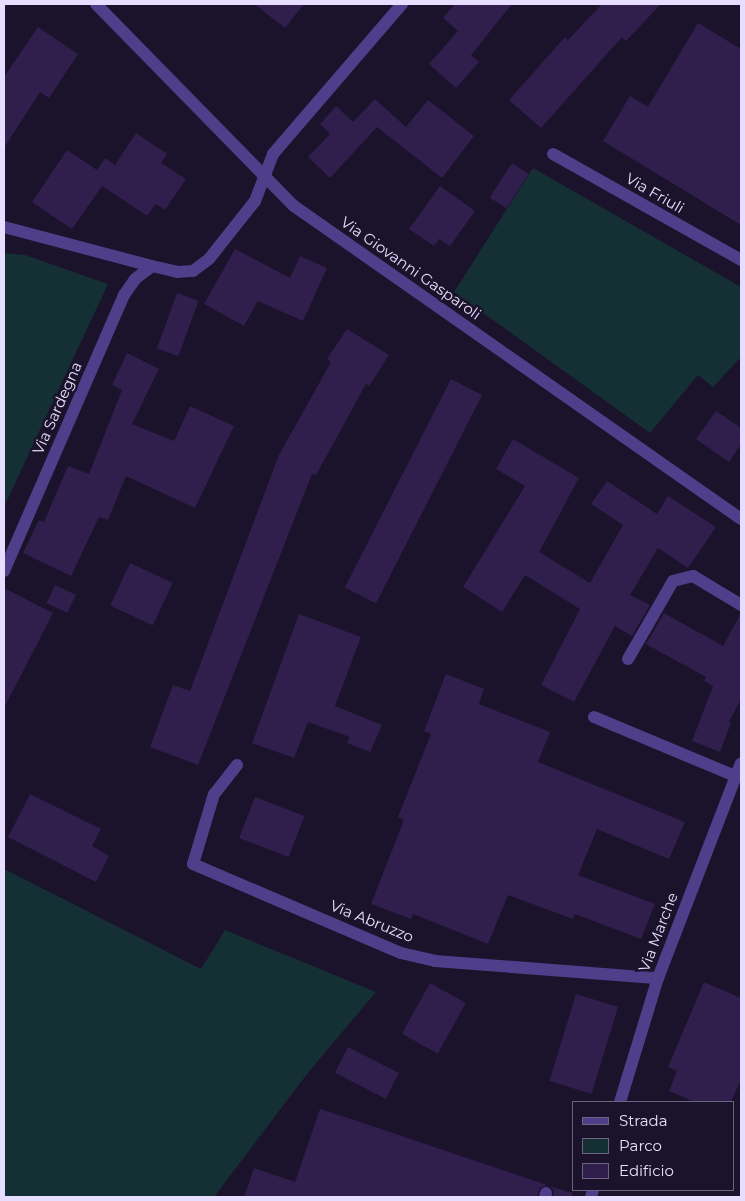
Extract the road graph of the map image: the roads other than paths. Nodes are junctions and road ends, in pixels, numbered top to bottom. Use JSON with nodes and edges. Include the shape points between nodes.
{"nodes":[{"id":1,"x":96,"y":4,"type":"edge"},
{"id":2,"x":402,"y":4,"type":"edge"},
{"id":3,"x":553,"y":154,"type":"dead end"},
{"id":4,"x":264,"y":178,"type":"junction"},
{"id":5,"x":4,"y":227,"type":"edge"},
{"id":6,"x":741,"y":260,"type":"edge"},
{"id":7,"x":152,"y":266,"type":"junction"},
{"id":8,"x":741,"y":519,"type":"edge"},
{"id":9,"x":4,"y":571,"type":"edge"},
{"id":10,"x":741,"y":606,"type":"edge"},
{"id":11,"x":628,"y":659,"type":"dead end"},
{"id":12,"x":594,"y":717,"type":"dead end"},
{"id":13,"x":741,"y":763,"type":"edge"},
{"id":14,"x":237,"y":765,"type":"dead end"},
{"id":15,"x":735,"y":776,"type":"junction"},
{"id":16,"x":658,"y":978,"type":"junction"},
{"id":17,"x":620,"y":1101,"type":"edge"}],
"edges":[{"from":1,"to":4,"type":"street","name":"Via Giovanni Gasparoli"},
{"from":2,"to":4,"type":"street","via":[[273,154]]},
{"from":3,"to":6,"type":"street","name":"Via Friuli"},
{"from":4,"to":7,"type":"street","via":[[255,201],[209,259],[193,271],[176,272]]},
{"from":4,"to":8,"type":"street","name":"Via Giovanni Gasparoli","via":[[294,206]]},
{"from":5,"to":7,"type":"street"},
{"from":7,"to":9,"type":"street","name":"Via Sardegna","via":[[135,279],[124,295]]},
{"from":10,"to":11,"type":"street","via":[[692,576],[673,581]]},
{"from":12,"to":15,"type":"street"},
{"from":13,"to":15,"type":"street","name":"Via Marche"},
{"from":14,"to":16,"type":"street","name":"Via Abruzzo","via":[[214,794],[193,864],[401,953],[435,961]]},
{"from":15,"to":16,"type":"street","name":"Via Marche"},
{"from":16,"to":17,"type":"street","name":"Via Marche"}]}
